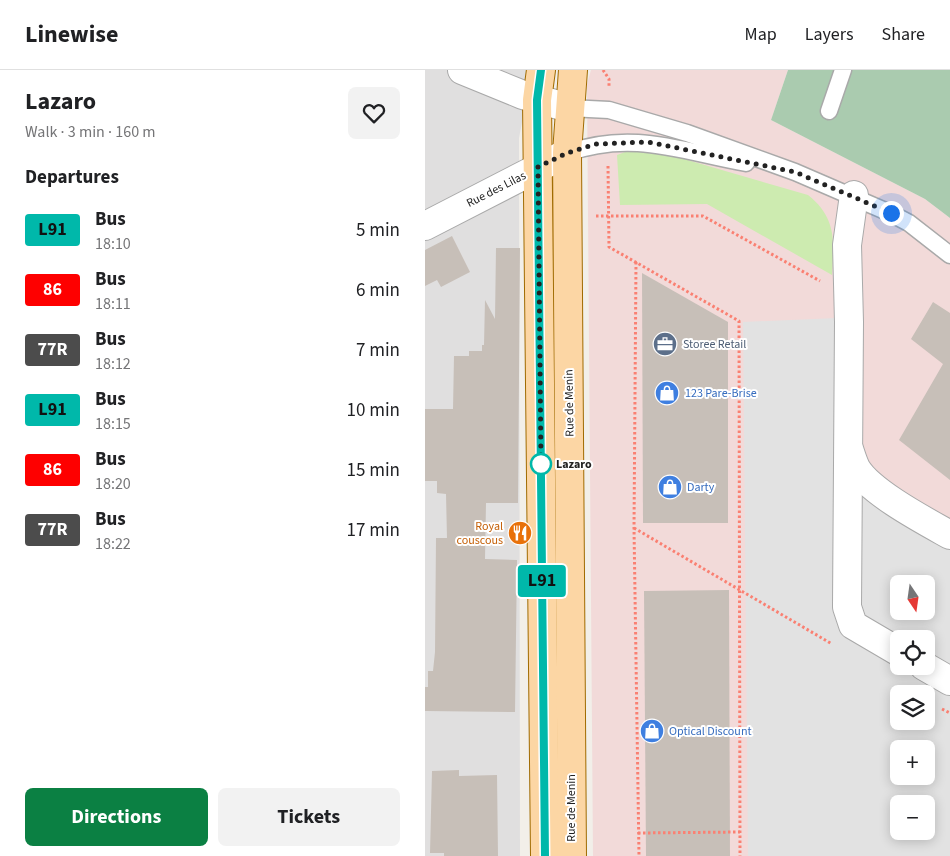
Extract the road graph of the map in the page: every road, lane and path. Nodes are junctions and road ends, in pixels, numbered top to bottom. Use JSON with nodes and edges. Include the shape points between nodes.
{"nodes":[{"id":1,"x":461,"y":70,"type":"edge"},
{"id":2,"x":541,"y":70,"type":"edge"},
{"id":3,"x":573,"y":70,"type":"edge"},
{"id":4,"x":843,"y":70,"type":"edge"},
{"id":5,"x":537,"y":100,"type":"junction"},
{"id":6,"x":569,"y":108,"type":"junction"},
{"id":7,"x":829,"y":110,"type":"dead end"},
{"id":8,"x":567,"y":153,"type":"junction"},
{"id":9,"x":538,"y":167,"type":"junction"},
{"id":10,"x":795,"y":172,"type":"junction"},
{"id":11,"x":854,"y":196,"type":"junction"},
{"id":12,"x":590,"y":217,"type":"dead end"},
{"id":13,"x":425,"y":226,"type":"edge"},
{"id":14,"x":609,"y":247,"type":"dead end"},
{"id":15,"x":950,"y":255,"type":"edge"},
{"id":16,"x":636,"y":262,"type":"junction"},
{"id":17,"x":849,"y":296,"type":"junction"},
{"id":18,"x":849,"y":449,"type":"junction"},
{"id":19,"x":634,"y":528,"type":"junction"},
{"id":20,"x":950,"y":535,"type":"edge"},
{"id":21,"x":738,"y":589,"type":"junction"},
{"id":22,"x":890,"y":647,"type":"edge"},
{"id":23,"x":839,"y":648,"type":"dead end"},
{"id":24,"x":935,"y":672,"type":"edge"},
{"id":25,"x":950,"y":681,"type":"edge"},
{"id":26,"x":544,"y":741,"type":"junction"},
{"id":27,"x":571,"y":741,"type":"junction"},
{"id":28,"x":740,"y":832,"type":"junction"},
{"id":29,"x":638,"y":833,"type":"junction"},
{"id":30,"x":545,"y":856,"type":"edge"},
{"id":31,"x":572,"y":856,"type":"edge"},
{"id":32,"x":639,"y":856,"type":"edge"},
{"id":33,"x":740,"y":856,"type":"edge"}],
"edges":[{"from":1,"to":5,"type":"street"},
{"from":2,"to":5,"type":"main road"},
{"from":3,"to":6,"type":"main road","name":"Rue de Menin"},
{"from":4,"to":7,"type":"lane"},
{"from":5,"to":6,"type":"street"},
{"from":5,"to":9,"type":"main road"},
{"from":6,"to":8,"type":"main road","name":"Rue de Menin"},
{"from":6,"to":10,"type":"lane","via":[[609,110],[687,133]]},
{"from":8,"to":9,"type":"street","name":"Rue des Lilas"},
{"from":8,"to":10,"type":"lane","via":[[607,143],[648,142]]},
{"from":8,"to":27,"type":"main road","name":"Rue de Menin"},
{"from":9,"to":13,"type":"street","name":"Rue des Lilas"},
{"from":9,"to":26,"type":"main road"},
{"from":10,"to":11,"type":"lane"},
{"from":11,"to":15,"type":"lane","via":[[909,223]]},
{"from":11,"to":17,"type":"street","via":[[847,245]]},
{"from":12,"to":17,"type":"path","via":[[703,216]]},
{"from":14,"to":16,"type":"path"},
{"from":16,"to":19,"type":"path"},
{"from":16,"to":21,"type":"path","via":[[739,322]]},
{"from":17,"to":18,"type":"street"},
{"from":18,"to":20,"type":"street","via":[[856,468],[869,482],[916,516]]},
{"from":18,"to":22,"type":"street","via":[[848,612],[853,625]]},
{"from":19,"to":21,"type":"path"},
{"from":19,"to":29,"type":"path"},
{"from":21,"to":23,"type":"path"},
{"from":21,"to":28,"type":"path"},
{"from":24,"to":25,"type":"street"},
{"from":26,"to":27,"type":"main road"},
{"from":26,"to":30,"type":"main road"},
{"from":27,"to":31,"type":"main road","name":"Rue de Menin"},
{"from":28,"to":29,"type":"path"},
{"from":28,"to":33,"type":"path"},
{"from":29,"to":32,"type":"path"}]}
